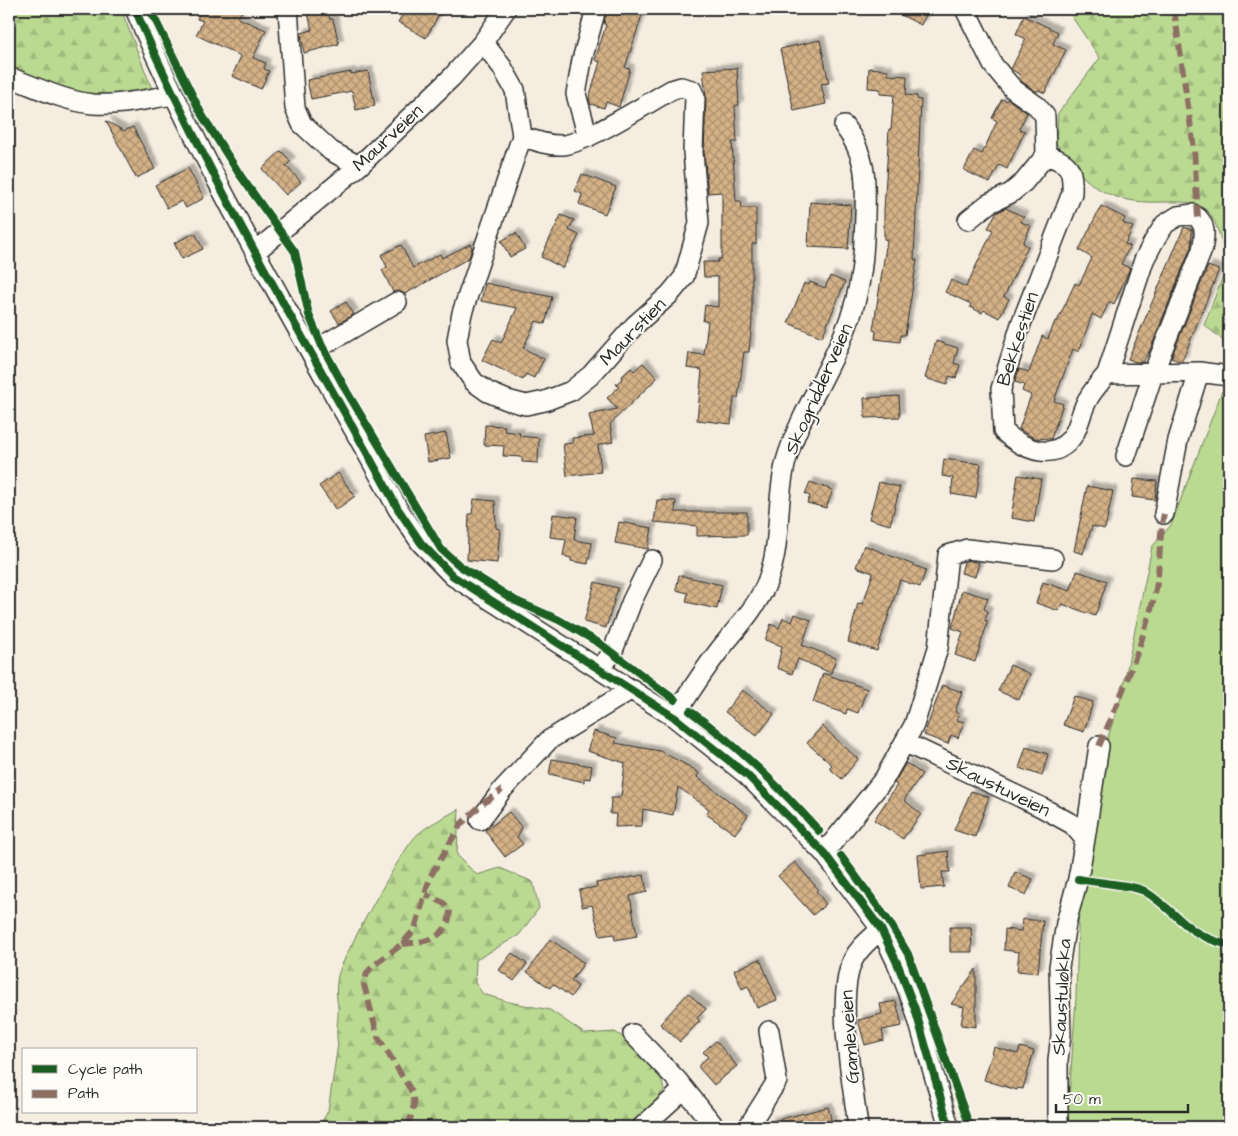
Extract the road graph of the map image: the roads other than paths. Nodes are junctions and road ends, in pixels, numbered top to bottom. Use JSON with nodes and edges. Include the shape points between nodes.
{"nodes":[{"id":1,"x":135,"y":9,"type":"edge"},
{"id":2,"x":288,"y":9,"type":"edge"},
{"id":3,"x":506,"y":9,"type":"edge"},
{"id":4,"x":596,"y":9,"type":"edge"},
{"id":5,"x":965,"y":9,"type":"edge"},
{"id":6,"x":483,"y":42,"type":"junction"},
{"id":7,"x":9,"y":77,"type":"edge"},
{"id":8,"x":173,"y":95,"type":"junction"},
{"id":9,"x":844,"y":126,"type":"dead end"},
{"id":10,"x":522,"y":136,"type":"junction"},
{"id":11,"x":588,"y":137,"type":"junction"},
{"id":12,"x":1046,"y":155,"type":"junction"},
{"id":13,"x":359,"y":166,"type":"junction"},
{"id":14,"x":968,"y":220,"type":"dead end"},
{"id":15,"x":255,"y":252,"type":"junction"},
{"id":16,"x":397,"y":302,"type":"dead end"},
{"id":17,"x":322,"y":346,"type":"dead end"},
{"id":18,"x":1154,"y":371,"type":"junction"},
{"id":19,"x":1199,"y":372,"type":"junction"},
{"id":20,"x":1107,"y":374,"type":"junction"},
{"id":21,"x":1229,"y":376,"type":"edge"},
{"id":22,"x":1126,"y":456,"type":"dead end"},
{"id":23,"x":1164,"y":514,"type":"dead end"},
{"id":24,"x":1053,"y":559,"type":"dead end"},
{"id":25,"x":652,"y":560,"type":"dead end"},
{"id":26,"x":600,"y":668,"type":"junction"},
{"id":27,"x":632,"y":689,"type":"junction"},
{"id":28,"x":674,"y":717,"type":"junction"},
{"id":29,"x":906,"y":743,"type":"junction"},
{"id":30,"x":1099,"y":746,"type":"dead end"},
{"id":31,"x":480,"y":820,"type":"dead end"},
{"id":32,"x":1085,"y":839,"type":"junction"},
{"id":33,"x":824,"y":854,"type":"junction"},
{"id":34,"x":881,"y":929,"type":"junction"},
{"id":35,"x":769,"y":1031,"type":"dead end"},
{"id":36,"x":633,"y":1034,"type":"dead end"},
{"id":37,"x":684,"y":1089,"type":"junction"},
{"id":38,"x":642,"y":1127,"type":"edge"},
{"id":39,"x":715,"y":1127,"type":"edge"},
{"id":40,"x":748,"y":1127,"type":"edge"},
{"id":41,"x":858,"y":1127,"type":"edge"},
{"id":42,"x":949,"y":1127,"type":"edge"},
{"id":43,"x":1058,"y":1127,"type":"edge"}],
"edges":[{"from":1,"to":8,"type":"street"},
{"from":2,"to":13,"type":"street","via":[[295,108],[302,124],[331,151]]},
{"from":3,"to":6,"type":"street","name":"Maurveien"},
{"from":4,"to":11,"type":"street","via":[[576,94]]},
{"from":5,"to":12,"type":"street","via":[[993,65],[1013,89],[1046,116]]},
{"from":6,"to":10,"type":"street","name":"Maurstien","via":[[515,90]]},
{"from":6,"to":13,"type":"street","name":"Maurveien","via":[[452,77]]},
{"from":7,"to":8,"type":"street","via":[[71,100],[92,104]]},
{"from":8,"to":15,"type":"street"},
{"from":9,"to":28,"type":"street","name":"Skogridderveien","via":[[858,145],[866,179],[863,262],[855,303],[841,342],[786,460],[775,553],[766,583],[755,605]]},
{"from":10,"to":11,"type":"street","name":"Maurstien","via":[[545,144],[565,145]]},
{"from":10,"to":11,"type":"street","name":"Maurstien","via":[[462,313],[457,340],[460,362],[474,382],[488,392],[526,405],[545,401],[578,386],[635,325],[670,294],[684,277],[699,222],[693,152],[695,97],[692,90],[671,90]]},
{"from":12,"to":14,"type":"street","via":[[1011,193],[988,204]]},
{"from":12,"to":20,"type":"street","name":"Bekkestien","via":[[1065,162],[1073,175],[1072,193],[1024,315],[1001,389],[1003,431],[1016,443],[1044,452],[1062,448],[1075,432],[1087,400]]},
{"from":13,"to":15,"type":"street","name":"Maurveien"},
{"from":15,"to":26,"type":"street","via":[[398,509],[421,543],[453,576]]},
{"from":16,"to":17,"type":"street"},
{"from":18,"to":19,"type":"street"},
{"from":18,"to":20,"type":"street"},
{"from":18,"to":20,"type":"street","name":"Bekkestien","via":[[1202,250],[1203,224],[1193,214],[1178,216],[1165,224],[1154,241],[1144,260]]},
{"from":18,"to":22,"type":"street"},
{"from":19,"to":21,"type":"street"},
{"from":19,"to":23,"type":"street","via":[[1178,440]]},
{"from":24,"to":29,"type":"street","via":[[968,549],[948,555],[938,648]]},
{"from":25,"to":26,"type":"street","via":[[612,654]]},
{"from":26,"to":27,"type":"street"},
{"from":27,"to":28,"type":"street"},
{"from":27,"to":31,"type":"street","via":[[549,740],[502,790]]},
{"from":28,"to":33,"type":"street","via":[[747,775]]},
{"from":29,"to":32,"type":"street","name":"Skaustuveien","via":[[1041,807],[1072,824]]},
{"from":29,"to":33,"type":"street","via":[[884,779]]},
{"from":30,"to":32,"type":"street","name":"Skaustuløkka"},
{"from":32,"to":43,"type":"street","name":"Skaustuløkka","via":[[1059,967]]},
{"from":33,"to":34,"type":"street"},
{"from":34,"to":41,"type":"street","name":"Gamleveien","via":[[859,949],[846,980],[846,1019]]},
{"from":34,"to":42,"type":"street","via":[[914,1009]]},
{"from":35,"to":40,"type":"street","via":[[777,1081]]},
{"from":36,"to":37,"type":"street"},
{"from":37,"to":38,"type":"street"},
{"from":37,"to":39,"type":"street"}]}
